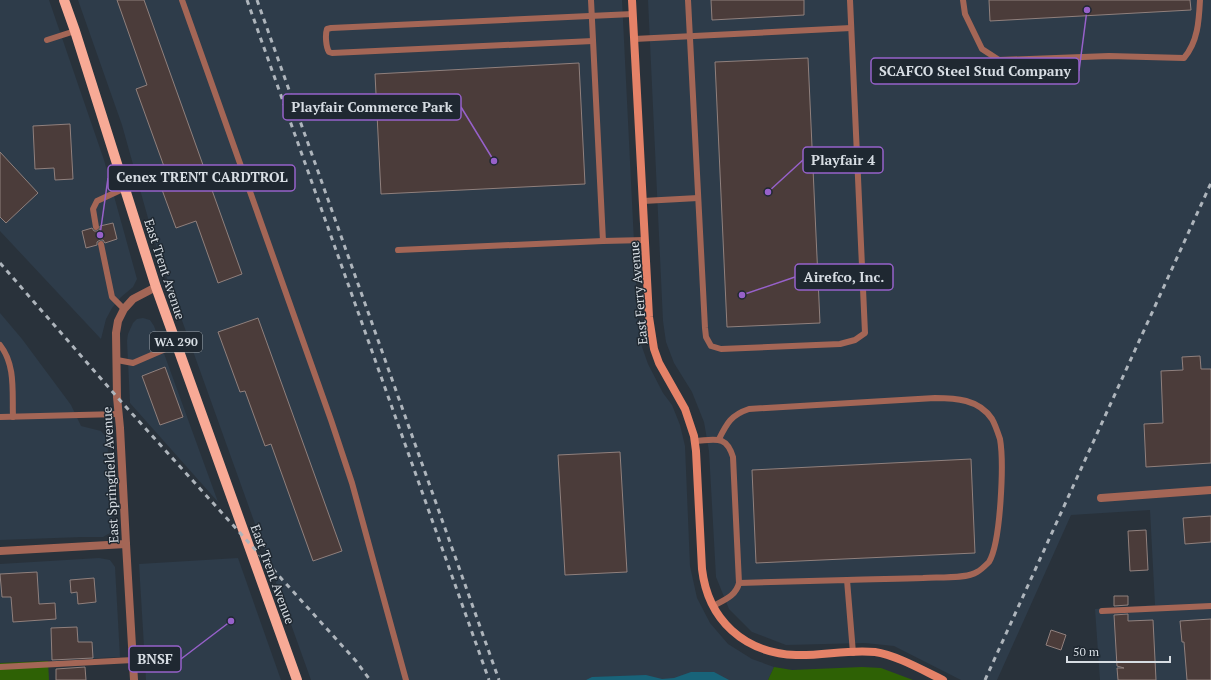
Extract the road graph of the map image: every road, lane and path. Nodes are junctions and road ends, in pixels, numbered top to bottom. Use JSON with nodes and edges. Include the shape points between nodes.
{"nodes":[{"id":1,"x":64,"y":0,"type":"edge"},
{"id":2,"x":182,"y":0,"type":"edge"},
{"id":3,"x":591,"y":0,"type":"edge"},
{"id":4,"x":632,"y":0,"type":"edge"},
{"id":5,"x":688,"y":0,"type":"edge"},
{"id":6,"x":850,"y":0,"type":"edge"},
{"id":7,"x":963,"y":0,"type":"edge"},
{"id":8,"x":1200,"y":0,"type":"edge"},
{"id":9,"x":633,"y":14,"type":"junction"},
{"id":10,"x":592,"y":16,"type":"junction"},
{"id":11,"x":851,"y":28,"type":"junction"},
{"id":12,"x":75,"y":31,"type":"junction"},
{"id":13,"x":690,"y":36,"type":"junction"},
{"id":14,"x":634,"y":39,"type":"junction"},
{"id":15,"x":47,"y":40,"type":"dead end"},
{"id":16,"x":593,"y":41,"type":"junction"},
{"id":17,"x":125,"y":188,"type":"junction"},
{"id":18,"x":698,"y":198,"type":"junction"},
{"id":19,"x":643,"y":201,"type":"junction"},
{"id":20,"x":96,"y":227,"type":"dead end"},
{"id":21,"x":645,"y":240,"type":"junction"},
{"id":22,"x":603,"y":241,"type":"junction"},
{"id":23,"x":101,"y":244,"type":"dead end"},
{"id":24,"x":398,"y":250,"type":"dead end"},
{"id":25,"x":156,"y":287,"type":"junction"},
{"id":26,"x":124,"y":309,"type":"junction"},
{"id":27,"x":177,"y":344,"type":"junction"},
{"id":28,"x":0,"y":346,"type":"edge"},
{"id":29,"x":117,"y":360,"type":"junction"},
{"id":30,"x":119,"y":414,"type":"junction"},
{"id":31,"x":0,"y":417,"type":"edge"},
{"id":32,"x":13,"y":417,"type":"junction"},
{"id":33,"x":719,"y":439,"type":"junction"},
{"id":34,"x":694,"y":441,"type":"junction"},
{"id":35,"x":1211,"y":490,"type":"edge"},
{"id":36,"x":1101,"y":498,"type":"dead end"},
{"id":37,"x":126,"y":544,"type":"junction"},
{"id":38,"x":0,"y":551,"type":"edge"},
{"id":39,"x":847,"y":580,"type":"junction"},
{"id":40,"x":739,"y":582,"type":"junction"},
{"id":41,"x":713,"y":606,"type":"junction"},
{"id":42,"x":1211,"y":606,"type":"edge"},
{"id":43,"x":1102,"y":611,"type":"dead end"},
{"id":44,"x":853,"y":653,"type":"junction"},
{"id":45,"x":133,"y":660,"type":"junction"},
{"id":46,"x":0,"y":667,"type":"edge"},
{"id":47,"x":134,"y":680,"type":"edge"},
{"id":48,"x":297,"y":680,"type":"edge"},
{"id":49,"x":406,"y":680,"type":"edge"},
{"id":50,"x":943,"y":680,"type":"edge"}],
"edges":[{"from":1,"to":12,"type":"main road","name":"East Trent Avenue","number":"WA 290"},
{"from":2,"to":49,"type":"lane","via":[[352,482]]},
{"from":3,"to":10,"type":"lane"},
{"from":4,"to":9,"type":"street","name":"East Ferry Avenue"},
{"from":5,"to":13,"type":"lane"},
{"from":6,"to":11,"type":"lane"},
{"from":7,"to":8,"type":"lane","via":[[965,14],[982,49],[999,60],[1109,56],[1184,58],[1198,28]]},
{"from":9,"to":10,"type":"lane"},
{"from":9,"to":14,"type":"street","name":"East Ferry Avenue"},
{"from":10,"to":16,"type":"lane"},
{"from":10,"to":16,"type":"lane","via":[[331,28],[326,32],[327,49],[332,53]]},
{"from":11,"to":13,"type":"lane"},
{"from":11,"to":18,"type":"lane","via":[[865,333],[855,340],[840,344],[721,350],[711,346],[705,328]]},
{"from":12,"to":15,"type":"lane"},
{"from":12,"to":17,"type":"main road","name":"East Trent Avenue","number":"WA 290"},
{"from":13,"to":14,"type":"lane"},
{"from":13,"to":18,"type":"lane"},
{"from":14,"to":19,"type":"street","name":"East Ferry Avenue"},
{"from":16,"to":22,"type":"lane"},
{"from":17,"to":20,"type":"lane","via":[[97,201],[93,209]]},
{"from":17,"to":25,"type":"main road","name":"East Trent Avenue","number":"WA 290"},
{"from":18,"to":19,"type":"lane"},
{"from":19,"to":21,"type":"street","name":"East Ferry Avenue"},
{"from":21,"to":22,"type":"lane"},
{"from":21,"to":34,"type":"street","name":"East Ferry Avenue","via":[[649,317],[654,349],[685,409]]},
{"from":22,"to":24,"type":"lane"},
{"from":23,"to":26,"type":"lane","via":[[112,297]]},
{"from":25,"to":26,"type":"street","name":"East Springfield Avenue","via":[[133,299]]},
{"from":25,"to":27,"type":"main road","name":"East Trent Avenue","number":"WA 290"},
{"from":26,"to":29,"type":"street","name":"East Springfield Avenue","via":[[116,333]]},
{"from":27,"to":29,"type":"lane","via":[[133,362]]},
{"from":27,"to":48,"type":"main road","name":"East Trent Avenue","number":"WA 290"},
{"from":28,"to":32,"type":"lane","via":[[8,356],[11,366]]},
{"from":29,"to":30,"type":"street","name":"East Springfield Avenue"},
{"from":30,"to":32,"type":"lane"},
{"from":30,"to":37,"type":"street","name":"East Springfield Avenue"},
{"from":31,"to":32,"type":"lane"},
{"from":33,"to":34,"type":"lane"},
{"from":33,"to":39,"type":"lane","via":[[733,417],[749,409],[955,398],[972,402],[992,419],[1000,438],[1002,472],[998,526],[988,562],[977,573],[957,577]]},
{"from":33,"to":40,"type":"lane","via":[[726,442],[733,457]]},
{"from":34,"to":41,"type":"street","name":"East Ferry Avenue","via":[[702,569],[706,590]]},
{"from":35,"to":36,"type":"street"},
{"from":37,"to":38,"type":"street"},
{"from":37,"to":45,"type":"street","name":"East Springfield Avenue"},
{"from":39,"to":40,"type":"lane"},
{"from":39,"to":44,"type":"lane"},
{"from":40,"to":41,"type":"lane","via":[[734,594]]},
{"from":41,"to":44,"type":"street","name":"East Ferry Avenue","via":[[718,616],[737,635],[759,648],[797,655]]},
{"from":42,"to":43,"type":"lane"},
{"from":44,"to":50,"type":"street","name":"East Ferry Avenue","via":[[883,654]]},
{"from":45,"to":46,"type":"lane"},
{"from":45,"to":47,"type":"street","name":"East Springfield Avenue"}]}
